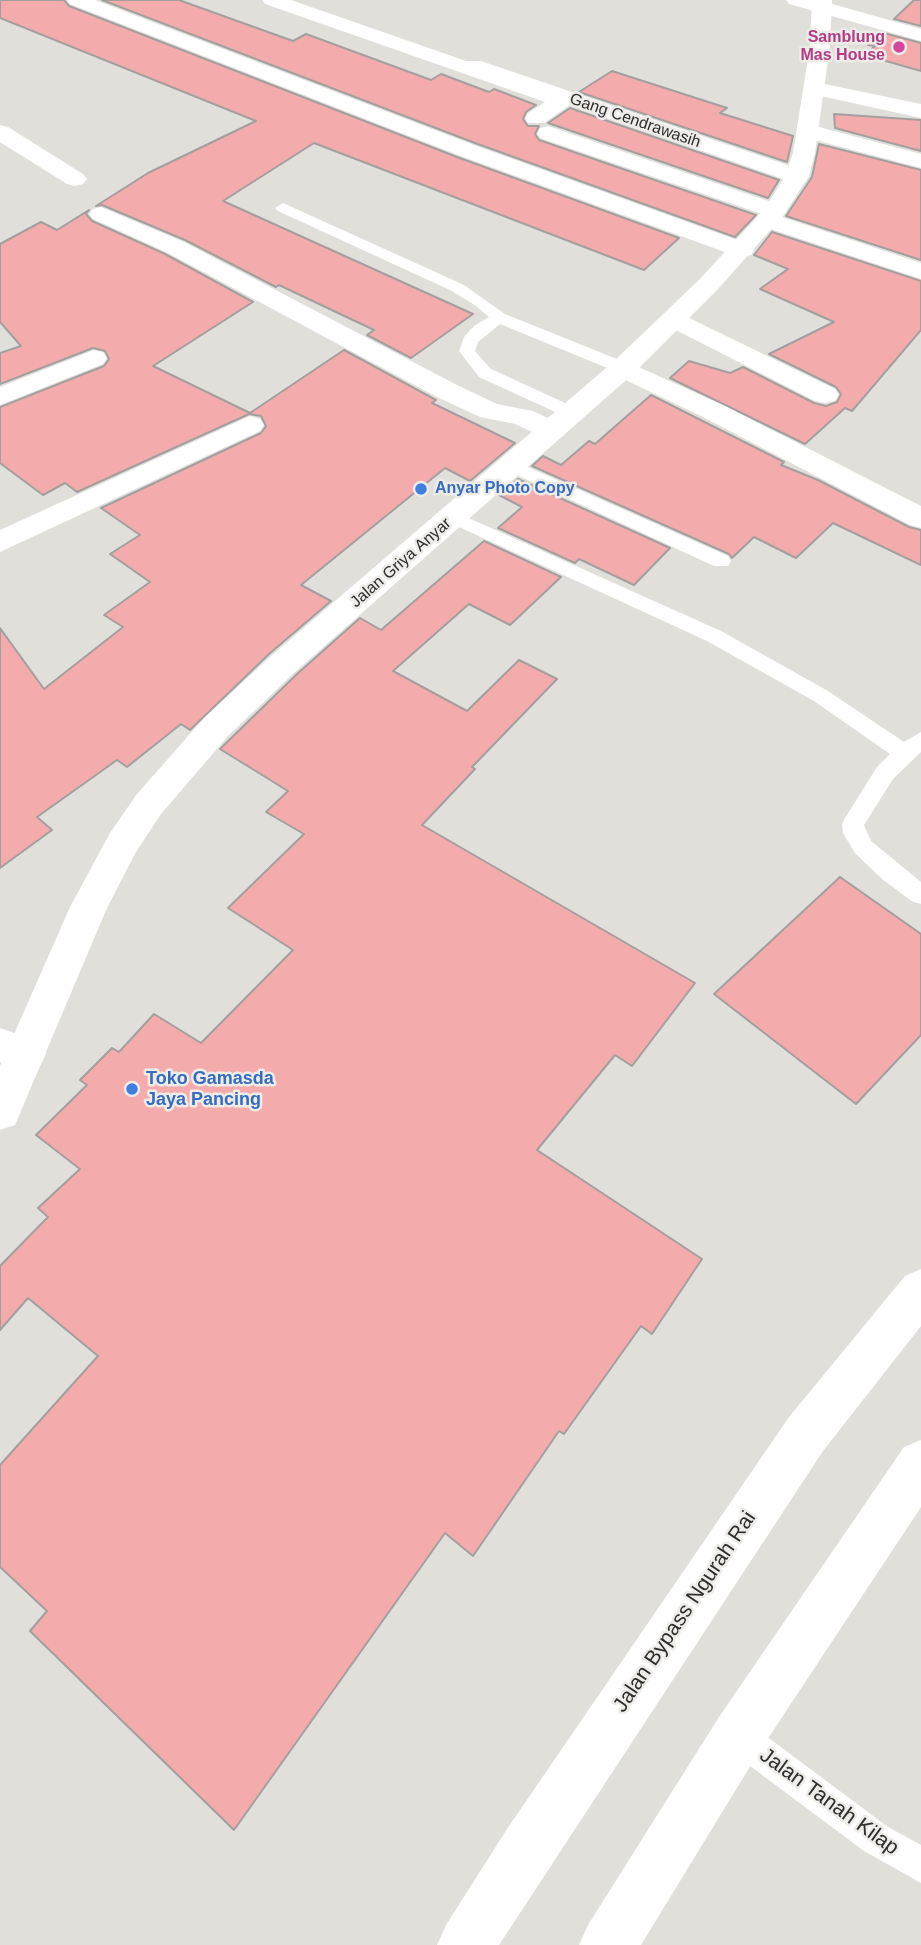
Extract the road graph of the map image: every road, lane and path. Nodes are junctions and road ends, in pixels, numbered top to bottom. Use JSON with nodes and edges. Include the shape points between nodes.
{"nodes":[{"id":1,"x":77,"y":0,"type":"edge"},
{"id":2,"x":272,"y":0,"type":"edge"},
{"id":3,"x":813,"y":3,"type":"edge"},
{"id":4,"x":921,"y":35,"type":"edge"},
{"id":5,"x":474,"y":65,"type":"dead end"},
{"id":6,"x":815,"y":88,"type":"junction"},
{"id":7,"x":921,"y":111,"type":"edge"},
{"id":8,"x":808,"y":131,"type":"junction"},
{"id":9,"x":0,"y":132,"type":"edge"},
{"id":10,"x":921,"y":161,"type":"edge"},
{"id":11,"x":797,"y":176,"type":"junction"},
{"id":12,"x":75,"y":179,"type":"dead end"},
{"id":13,"x":283,"y":208,"type":"dead end"},
{"id":14,"x":101,"y":214,"type":"dead end"},
{"id":15,"x":772,"y":215,"type":"junction"},
{"id":16,"x":742,"y":250,"type":"junction"},
{"id":17,"x":921,"y":271,"type":"edge"},
{"id":18,"x":499,"y":318,"type":"junction"},
{"id":19,"x":675,"y":319,"type":"junction"},
{"id":20,"x":94,"y":358,"type":"dead end"},
{"id":21,"x":623,"y":368,"type":"junction"},
{"id":22,"x":825,"y":395,"type":"dead end"},
{"id":23,"x":0,"y":397,"type":"edge"},
{"id":24,"x":561,"y":421,"type":"junction"},
{"id":25,"x":250,"y":425,"type":"dead end"},
{"id":26,"x":512,"y":466,"type":"junction"},
{"id":27,"x":453,"y":517,"type":"junction"},
{"id":28,"x":921,"y":518,"type":"edge"},
{"id":29,"x":0,"y":541,"type":"edge"},
{"id":30,"x":721,"y":561,"type":"dead end"},
{"id":31,"x":913,"y":747,"type":"edge"},
{"id":32,"x":921,"y":895,"type":"edge"},
{"id":33,"x":13,"y":1049,"type":"edge"},
{"id":34,"x":0,"y":1112,"type":"edge"},
{"id":35,"x":921,"y":1291,"type":"edge"},
{"id":36,"x":921,"y":1464,"type":"edge"},
{"id":37,"x":738,"y":1736,"type":"junction"},
{"id":38,"x":921,"y":1865,"type":"edge"},
{"id":39,"x":466,"y":1945,"type":"edge"},
{"id":40,"x":608,"y":1945,"type":"edge"}],
"edges":[{"from":1,"to":16,"type":"main road","via":[[466,150]]},
{"from":2,"to":15,"type":"main road","via":[[562,101],[542,125]]},
{"from":3,"to":4,"type":"main road"},
{"from":3,"to":6,"type":"main road","name":"Jalan Griya Anyar","via":[[820,46]]},
{"from":5,"to":11,"type":"main road","name":"Gang Cendrawasih"},
{"from":6,"to":7,"type":"main road"},
{"from":6,"to":8,"type":"main road","name":"Jalan Griya Anyar"},
{"from":8,"to":10,"type":"main road"},
{"from":8,"to":11,"type":"main road","name":"Jalan Griya Anyar"},
{"from":9,"to":12,"type":"main road"},
{"from":11,"to":15,"type":"main road","name":"Jalan Griya Anyar"},
{"from":13,"to":18,"type":"lane","via":[[458,288]]},
{"from":14,"to":24,"type":"main road","via":[[175,247],[490,411]]},
{"from":15,"to":16,"type":"main road","name":"Jalan Griya Anyar"},
{"from":15,"to":17,"type":"main road"},
{"from":16,"to":19,"type":"main road","name":"Jalan Griya Anyar"},
{"from":18,"to":21,"type":"lane"},
{"from":18,"to":24,"type":"lane","via":[[480,330],[467,351],[485,373]]},
{"from":19,"to":21,"type":"main road","name":"Jalan Griya Anyar"},
{"from":19,"to":22,"type":"main road"},
{"from":20,"to":23,"type":"main road"},
{"from":21,"to":24,"type":"main road","name":"Jalan Griya Anyar"},
{"from":21,"to":28,"type":"main road"},
{"from":24,"to":26,"type":"main road","name":"Jalan Griya Anyar"},
{"from":25,"to":29,"type":"main road"},
{"from":26,"to":27,"type":"main road","name":"Jalan Griya Anyar"},
{"from":26,"to":30,"type":"lane"},
{"from":27,"to":31,"type":"lane","via":[[714,636]]},
{"from":27,"to":33,"type":"main road","name":"Jalan Griya Anyar","via":[[235,709],[149,804],[123,843]]},
{"from":31,"to":32,"type":"lane","via":[[885,773],[853,824],[863,847]]},
{"from":33,"to":34,"type":"main road","name":"Jalan Griya Anyar"},
{"from":35,"to":39,"type":"main road","name":"Jalan Bypass Ngurah Rai","via":[[806,1434]]},
{"from":36,"to":37,"type":"main road"},
{"from":37,"to":38,"type":"lane","name":"Jalan Tanah Kilap","via":[[876,1839]]},
{"from":37,"to":40,"type":"main road"}]}
